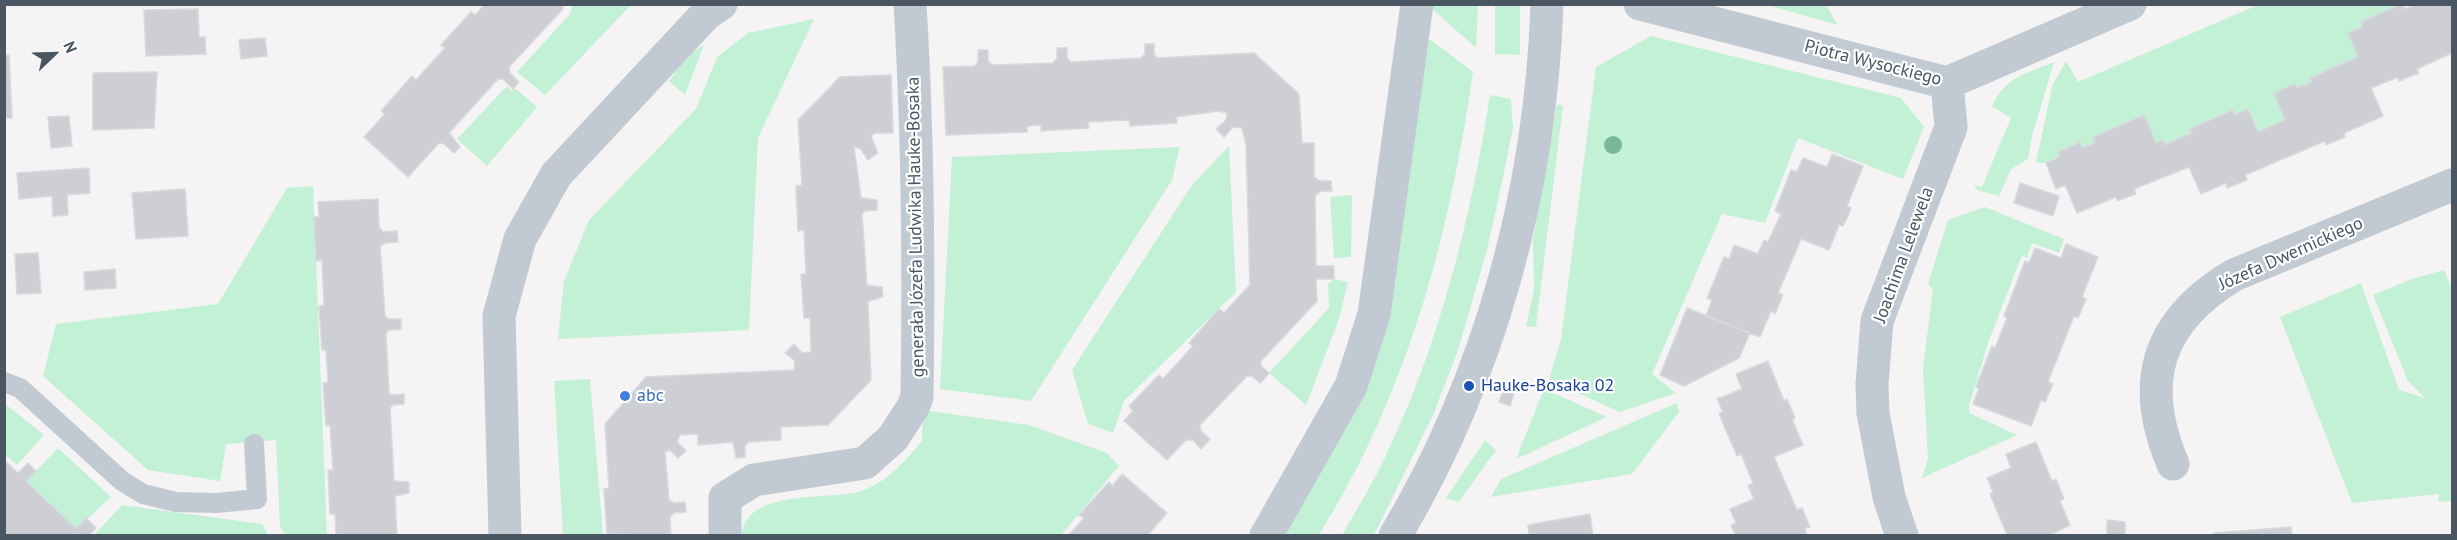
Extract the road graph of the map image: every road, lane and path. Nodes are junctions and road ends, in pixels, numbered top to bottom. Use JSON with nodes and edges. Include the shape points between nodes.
{"nodes":[{"id":1,"x":721,"y":4,"type":"edge"},
{"id":2,"x":910,"y":4,"type":"edge"},
{"id":3,"x":1417,"y":4,"type":"edge"},
{"id":4,"x":1547,"y":4,"type":"edge"},
{"id":5,"x":1640,"y":4,"type":"edge"},
{"id":6,"x":2130,"y":4,"type":"edge"},
{"id":7,"x":1947,"y":83,"type":"junction"},
{"id":8,"x":2452,"y":185,"type":"edge"},
{"id":9,"x":4,"y":382,"type":"edge"},
{"id":10,"x":254,"y":444,"type":"dead end"},
{"id":11,"x":2172,"y":464,"type":"dead end"},
{"id":12,"x":505,"y":536,"type":"edge"},
{"id":13,"x":725,"y":536,"type":"edge"},
{"id":14,"x":1266,"y":536,"type":"edge"},
{"id":15,"x":1395,"y":536,"type":"edge"},
{"id":16,"x":1902,"y":536,"type":"edge"}],
"edges":[{"from":1,"to":12,"type":"street","via":[[706,12],[556,175],[519,239],[500,316]]},
{"from":2,"to":13,"type":"street","name":"generała Józefa Ludwika Hauke-Bosaka","via":[[917,120],[917,397],[893,438],[865,463],[753,480],[725,498]]},
{"from":3,"to":14,"type":"street","via":[[1374,314],[1351,386]]},
{"from":4,"to":15,"type":"street","via":[[1545,71],[1530,172],[1502,288],[1469,386],[1417,499]]},
{"from":5,"to":7,"type":"street","name":"Piotra Wysockiego"},
{"from":6,"to":7,"type":"street","name":"Piotra Wysockiego"},
{"from":7,"to":16,"type":"street","name":"Joachima Lelewela","via":[[1951,127],[1877,321],[1873,413],[1889,497]]},
{"from":8,"to":11,"type":"street","name":"Józefa Dwernickiego","via":[[2234,275],[2205,293],[2182,316],[2160,357],[2154,392],[2158,425]]},
{"from":9,"to":10,"type":"lane","via":[[20,388],[122,481],[143,494],[176,502],[257,499]]}]}
